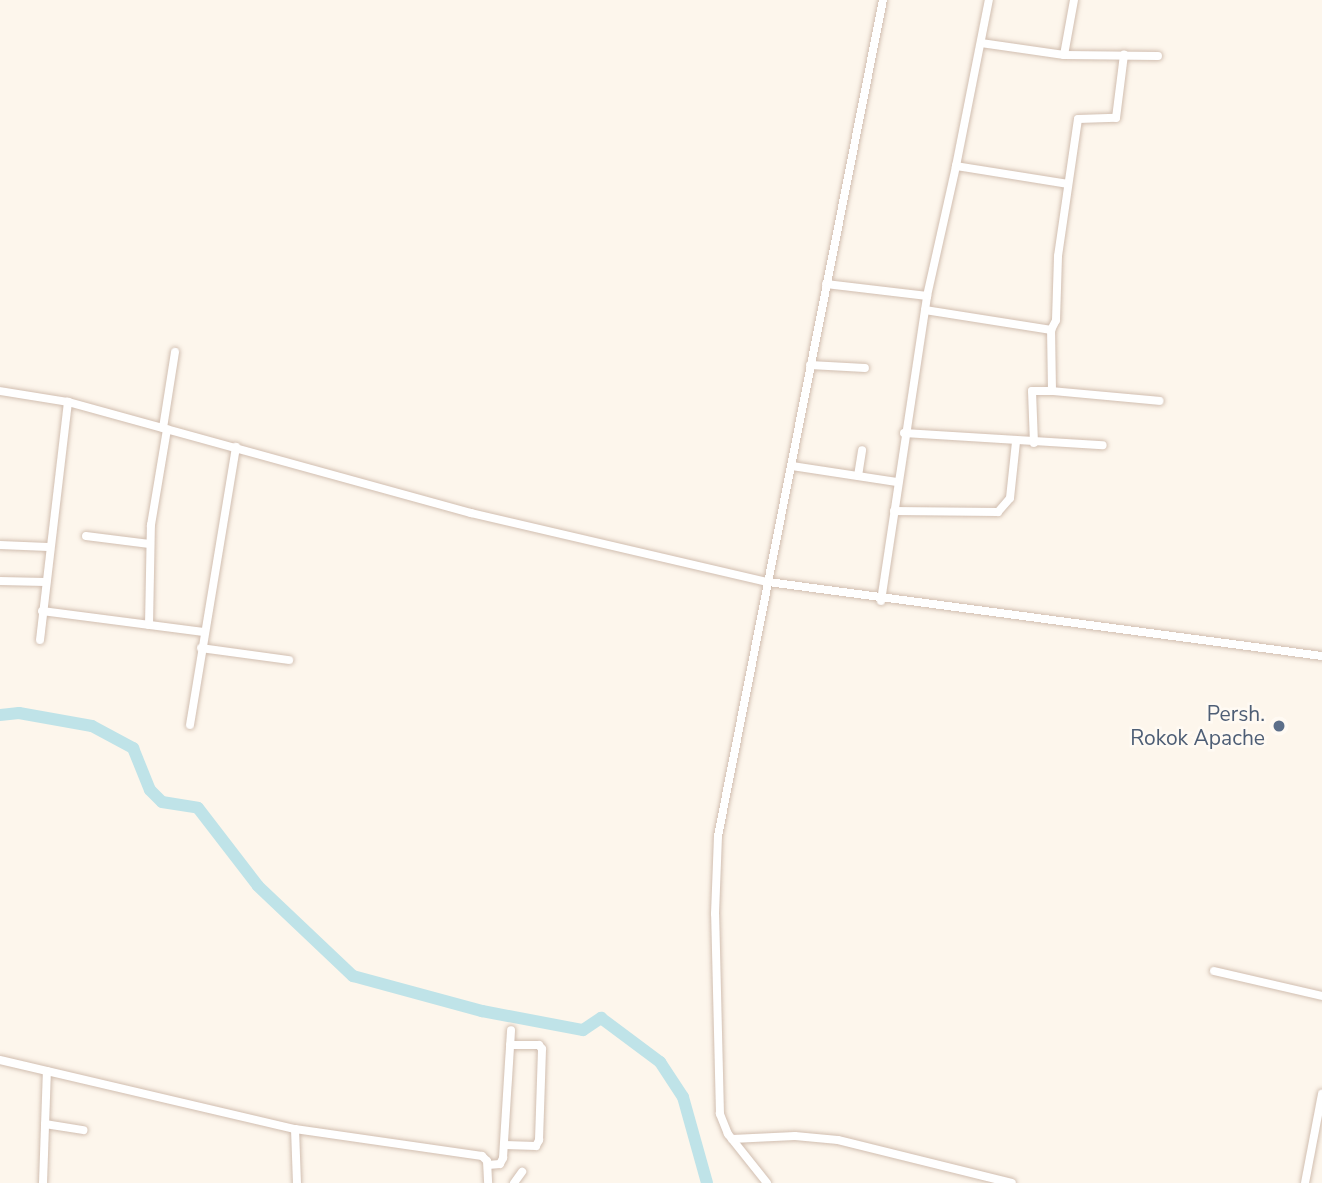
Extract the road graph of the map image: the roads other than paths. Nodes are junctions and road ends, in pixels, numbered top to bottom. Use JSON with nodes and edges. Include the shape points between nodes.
{"nodes":[{"id":1,"x":883,"y":0,"type":"edge"},
{"id":2,"x":989,"y":0,"type":"edge"},
{"id":3,"x":1073,"y":0,"type":"edge"},
{"id":4,"x":981,"y":43,"type":"junction"},
{"id":5,"x":1064,"y":55,"type":"junction"},
{"id":6,"x":1124,"y":55,"type":"junction"},
{"id":7,"x":1158,"y":56,"type":"dead end"},
{"id":8,"x":956,"y":166,"type":"junction"},
{"id":9,"x":1069,"y":184,"type":"junction"},
{"id":10,"x":826,"y":284,"type":"junction"},
{"id":11,"x":927,"y":296,"type":"junction"},
{"id":12,"x":925,"y":310,"type":"junction"},
{"id":13,"x":1051,"y":330,"type":"junction"},
{"id":14,"x":175,"y":352,"type":"dead end"},
{"id":15,"x":810,"y":365,"type":"junction"},
{"id":16,"x":865,"y":368,"type":"dead end"},
{"id":17,"x":0,"y":391,"type":"edge"},
{"id":18,"x":1052,"y":391,"type":"junction"},
{"id":19,"x":1160,"y":401,"type":"dead end"},
{"id":20,"x":68,"y":402,"type":"junction"},
{"id":21,"x":165,"y":428,"type":"junction"},
{"id":22,"x":904,"y":433,"type":"junction"},
{"id":23,"x":1016,"y":442,"type":"junction"},
{"id":24,"x":1034,"y":443,"type":"junction"},
{"id":25,"x":1103,"y":445,"type":"dead end"},
{"id":26,"x":236,"y":447,"type":"junction"},
{"id":27,"x":862,"y":450,"type":"dead end"},
{"id":28,"x":792,"y":466,"type":"junction"},
{"id":29,"x":859,"y":476,"type":"junction"},
{"id":30,"x":897,"y":482,"type":"junction"},
{"id":31,"x":894,"y":511,"type":"junction"},
{"id":32,"x":86,"y":536,"type":"dead end"},
{"id":33,"x":149,"y":544,"type":"junction"},
{"id":34,"x":0,"y":545,"type":"edge"},
{"id":35,"x":48,"y":547,"type":"junction"},
{"id":36,"x":0,"y":580,"type":"edge"},
{"id":37,"x":45,"y":582,"type":"junction"},
{"id":38,"x":768,"y":582,"type":"junction"},
{"id":39,"x":881,"y":601,"type":"junction"},
{"id":40,"x":42,"y":611,"type":"junction"},
{"id":41,"x":149,"y":625,"type":"junction"},
{"id":42,"x":204,"y":632,"type":"junction"},
{"id":43,"x":40,"y":640,"type":"dead end"},
{"id":44,"x":201,"y":648,"type":"junction"},
{"id":45,"x":1322,"y":656,"type":"edge"},
{"id":46,"x":289,"y":660,"type":"dead end"},
{"id":47,"x":190,"y":725,"type":"dead end"},
{"id":48,"x":1214,"y":971,"type":"dead end"},
{"id":49,"x":1322,"y":996,"type":"edge"},
{"id":50,"x":511,"y":1030,"type":"dead end"},
{"id":51,"x":510,"y":1045,"type":"junction"},
{"id":52,"x":0,"y":1060,"type":"edge"},
{"id":53,"x":47,"y":1071,"type":"junction"},
{"id":54,"x":1322,"y":1094,"type":"edge"},
{"id":55,"x":45,"y":1124,"type":"junction"},
{"id":56,"x":295,"y":1129,"type":"junction"},
{"id":57,"x":83,"y":1130,"type":"dead end"},
{"id":58,"x":732,"y":1139,"type":"junction"},
{"id":59,"x":505,"y":1145,"type":"junction"},
{"id":60,"x":488,"y":1165,"type":"junction"},
{"id":61,"x":522,"y":1172,"type":"dead end"},
{"id":62,"x":43,"y":1183,"type":"edge"},
{"id":63,"x":297,"y":1183,"type":"edge"},
{"id":64,"x":488,"y":1183,"type":"edge"},
{"id":65,"x":514,"y":1183,"type":"edge"},
{"id":66,"x":767,"y":1183,"type":"edge"},
{"id":67,"x":1012,"y":1183,"type":"edge"},
{"id":68,"x":1305,"y":1183,"type":"edge"}],
"edges":[{"from":1,"to":10,"type":"street"},
{"from":2,"to":4,"type":"street"},
{"from":3,"to":5,"type":"street"},
{"from":4,"to":5,"type":"street"},
{"from":4,"to":8,"type":"street"},
{"from":5,"to":6,"type":"street"},
{"from":6,"to":7,"type":"street"},
{"from":6,"to":9,"type":"street","via":[[1116,118],[1111,122],[1079,117]]},
{"from":8,"to":9,"type":"street"},
{"from":8,"to":11,"type":"street"},
{"from":9,"to":13,"type":"street","via":[[1058,256],[1056,320]]},
{"from":10,"to":11,"type":"street"},
{"from":10,"to":15,"type":"street"},
{"from":11,"to":12,"type":"street"},
{"from":12,"to":13,"type":"street"},
{"from":12,"to":22,"type":"street"},
{"from":13,"to":18,"type":"street"},
{"from":14,"to":21,"type":"street"},
{"from":15,"to":16,"type":"street"},
{"from":15,"to":28,"type":"street"},
{"from":17,"to":20,"type":"street"},
{"from":18,"to":19,"type":"street"},
{"from":18,"to":24,"type":"street","via":[[1032,391]]},
{"from":20,"to":21,"type":"street"},
{"from":20,"to":35,"type":"street"},
{"from":21,"to":26,"type":"street"},
{"from":21,"to":33,"type":"street"},
{"from":22,"to":23,"type":"street"},
{"from":22,"to":30,"type":"street"},
{"from":23,"to":24,"type":"street"},
{"from":23,"to":31,"type":"street","via":[[1010,498],[999,512]]},
{"from":24,"to":25,"type":"street"},
{"from":26,"to":38,"type":"street","via":[[471,513]]},
{"from":26,"to":42,"type":"street"},
{"from":27,"to":29,"type":"street"},
{"from":28,"to":29,"type":"street"},
{"from":28,"to":38,"type":"street"},
{"from":29,"to":30,"type":"street"},
{"from":30,"to":31,"type":"street"},
{"from":31,"to":39,"type":"street"},
{"from":32,"to":33,"type":"street"},
{"from":33,"to":41,"type":"street"},
{"from":34,"to":35,"type":"street"},
{"from":35,"to":37,"type":"street"},
{"from":36,"to":37,"type":"street"},
{"from":37,"to":40,"type":"street"},
{"from":38,"to":39,"type":"street"},
{"from":38,"to":58,"type":"street","via":[[733,741],[715,867],[720,1114]]},
{"from":39,"to":45,"type":"street"},
{"from":40,"to":41,"type":"street"},
{"from":40,"to":43,"type":"street"},
{"from":41,"to":42,"type":"street"},
{"from":42,"to":44,"type":"street"},
{"from":44,"to":46,"type":"street"},
{"from":44,"to":47,"type":"street"},
{"from":48,"to":49,"type":"street"},
{"from":50,"to":51,"type":"street"},
{"from":51,"to":59,"type":"street"},
{"from":51,"to":59,"type":"street","via":[[542,1047],[539,1140],[536,1146]]},
{"from":52,"to":53,"type":"street"},
{"from":53,"to":55,"type":"street"},
{"from":53,"to":56,"type":"street"},
{"from":54,"to":68,"type":"street"},
{"from":55,"to":57,"type":"street"},
{"from":55,"to":62,"type":"street"},
{"from":56,"to":60,"type":"street","via":[[482,1156]]},
{"from":56,"to":63,"type":"street"},
{"from":58,"to":66,"type":"street"},
{"from":58,"to":67,"type":"street","via":[[795,1136],[838,1140]]},
{"from":59,"to":60,"type":"street","via":[[502,1163]]},
{"from":60,"to":64,"type":"street"},
{"from":61,"to":65,"type":"street"}]}
